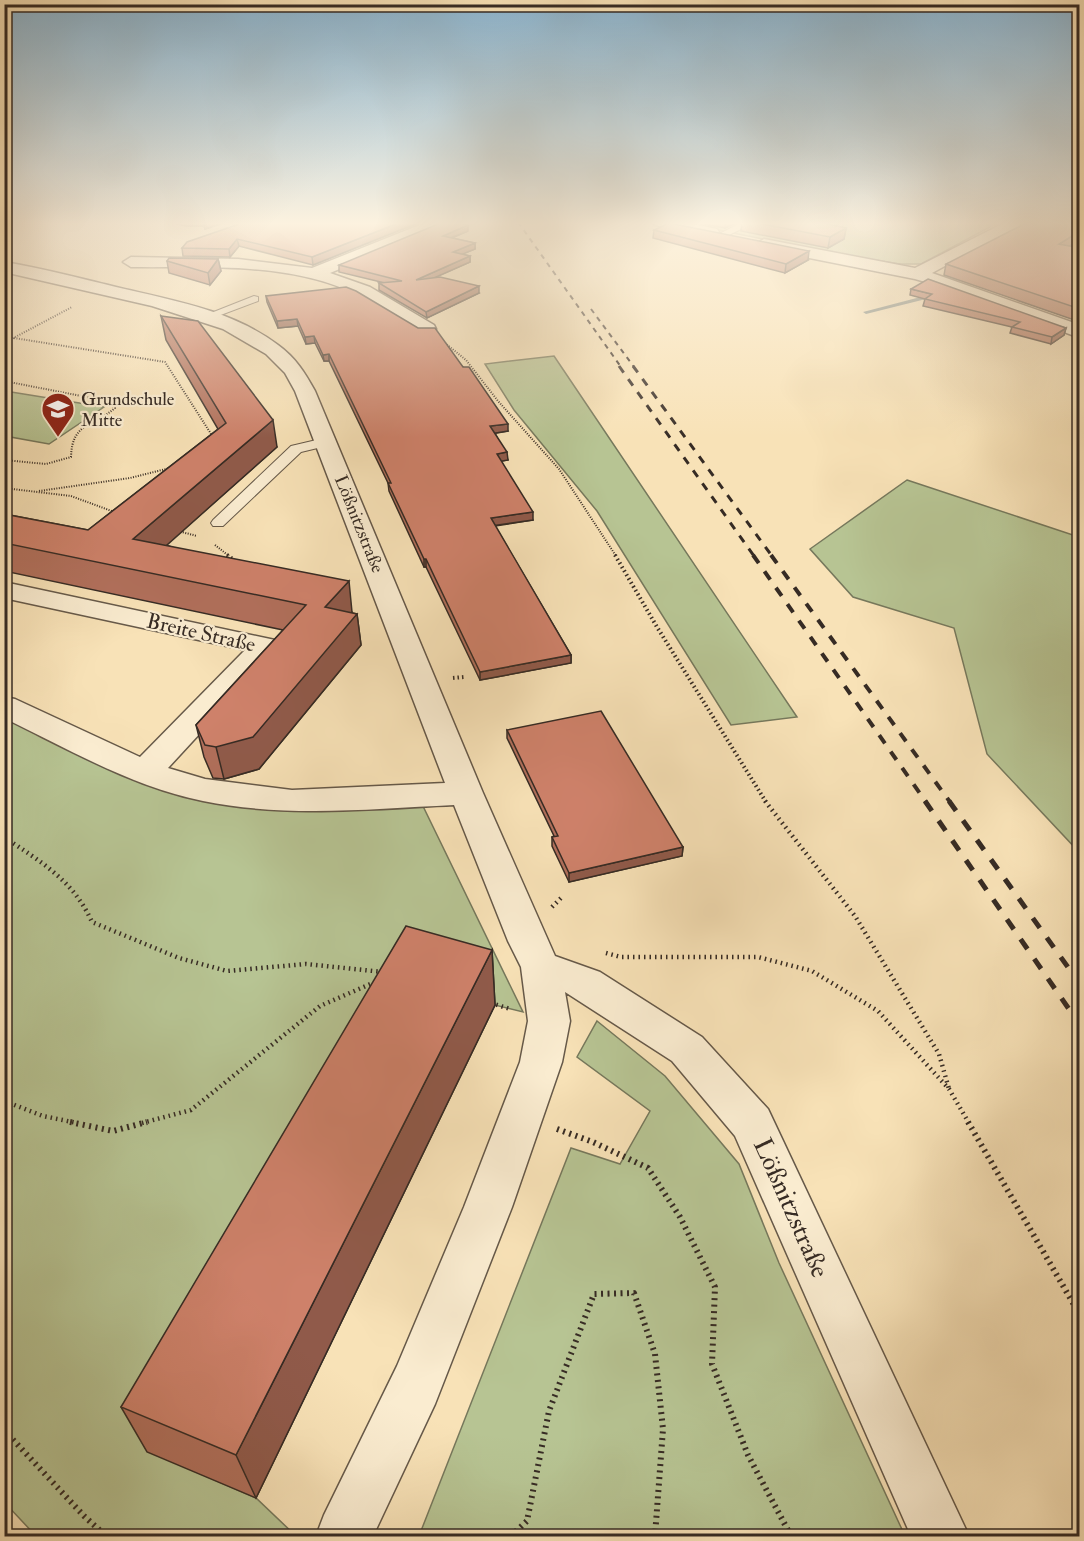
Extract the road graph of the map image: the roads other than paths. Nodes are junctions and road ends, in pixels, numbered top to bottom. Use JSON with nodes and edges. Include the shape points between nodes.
{"nodes":[{"id":1,"x":135,"y":294,"type":"edge"},
{"id":2,"x":366,"y":294,"type":"edge"},
{"id":3,"x":978,"y":294,"type":"edge"},
{"id":4,"x":254,"y":299,"type":"dead end"},
{"id":5,"x":206,"y":317,"type":"junction"},
{"id":6,"x":427,"y":329,"type":"edge"},
{"id":7,"x":1080,"y":332,"type":"edge"},
{"id":8,"x":325,"y":442,"type":"junction"},
{"id":9,"x":218,"y":523,"type":"dead end"},
{"id":10,"x":4,"y":590,"type":"edge"},
{"id":11,"x":13,"y":717,"type":"edge"},
{"id":12,"x":145,"y":772,"type":"junction"},
{"id":13,"x":466,"y":793,"type":"junction"},
{"id":14,"x":541,"y":967,"type":"junction"},
{"id":15,"x":344,"y":1535,"type":"edge"},
{"id":16,"x":940,"y":1536,"type":"edge"}],
"edges":[{"from":1,"to":5,"type":"street","name":"Lößnitzstraße"},
{"from":2,"to":6,"type":"street"},
{"from":3,"to":7,"type":"street"},
{"from":4,"to":5,"type":"lane"},
{"from":5,"to":8,"type":"street","name":"Lößnitzstraße","via":[[267,346],[292,368]]},
{"from":8,"to":9,"type":"lane","via":[[296,449]]},
{"from":8,"to":13,"type":"street","name":"Lößnitzstraße"},
{"from":10,"to":12,"type":"street","name":"Breite Straße","via":[[265,646]]},
{"from":11,"to":12,"type":"street"},
{"from":12,"to":13,"type":"street","via":[[202,790],[292,801]]},
{"from":13,"to":14,"type":"street","name":"Lößnitzstraße"},
{"from":14,"to":15,"type":"street","name":"Lößnitzstraße","via":[[549,1021],[542,1062],[416,1385]]},
{"from":14,"to":16,"type":"street","name":"Lößnitzstraße","via":[[586,983],[687,1049],[752,1123]]}]}
